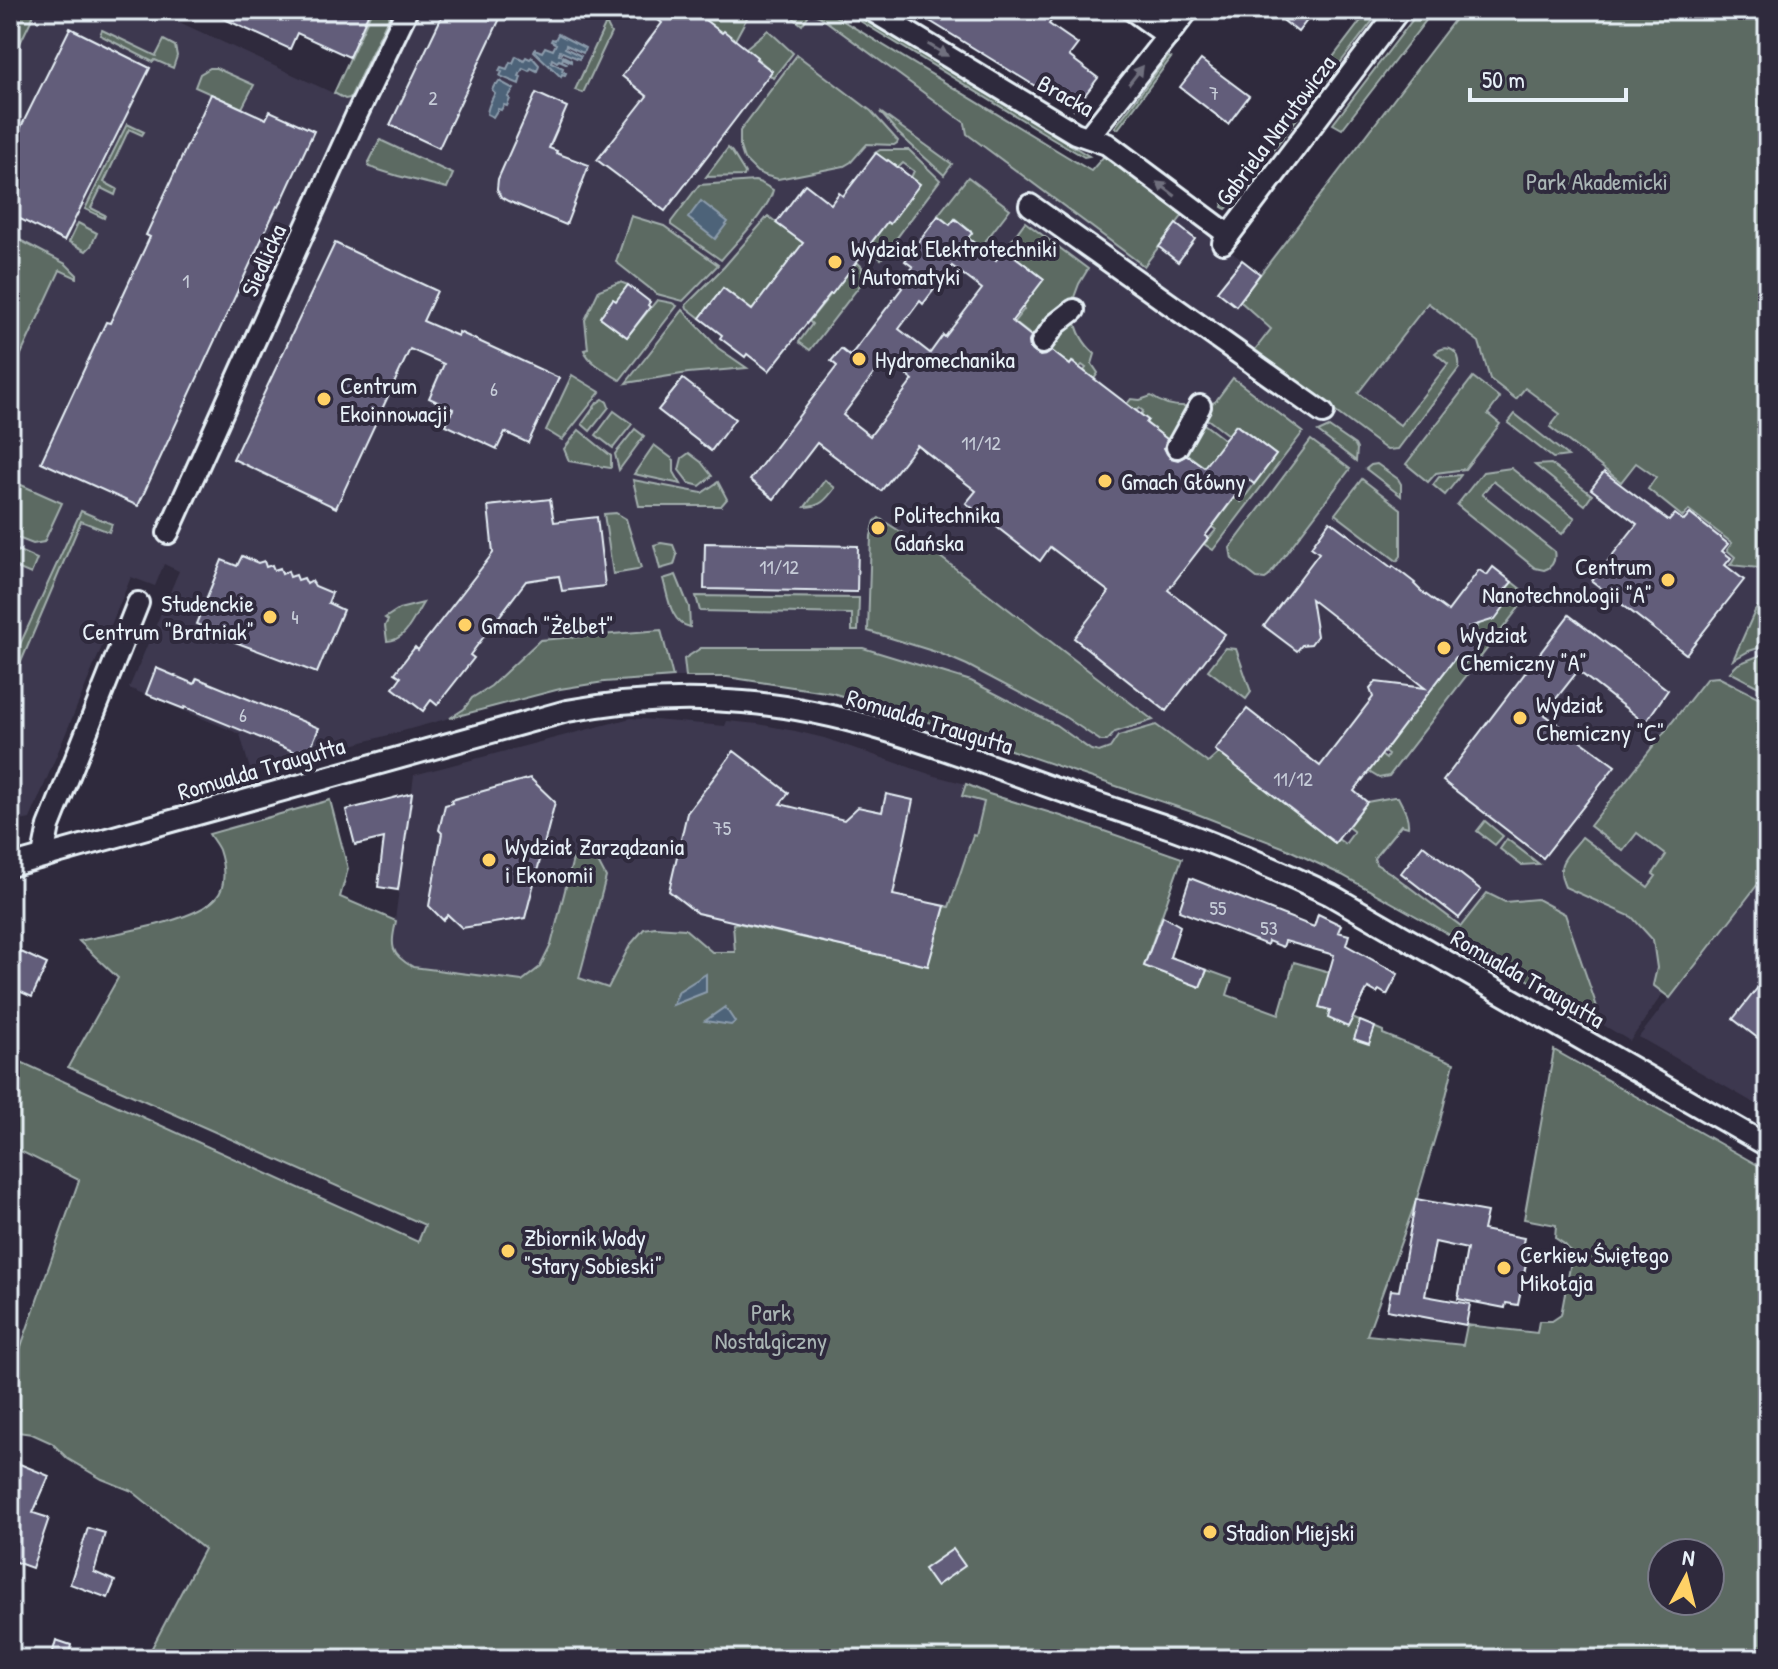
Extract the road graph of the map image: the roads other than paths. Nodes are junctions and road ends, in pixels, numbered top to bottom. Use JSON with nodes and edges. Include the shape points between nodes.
{"nodes":[{"id":1,"x":407,"y":10,"type":"edge"},
{"id":2,"x":871,"y":10,"type":"edge"},
{"id":3,"x":1132,"y":10,"type":"edge"},
{"id":4,"x":1188,"y":10,"type":"edge"},
{"id":5,"x":1399,"y":10,"type":"edge"},
{"id":6,"x":1168,"y":36,"type":"junction"},
{"id":7,"x":1088,"y":137,"type":"junction"},
{"id":8,"x":1030,"y":205,"type":"dead end"},
{"id":9,"x":1225,"y":240,"type":"joint"},
{"id":10,"x":1074,"y":310,"type":"dead end"},
{"id":11,"x":1042,"y":343,"type":"dead end"},
{"id":12,"x":1200,"y":406,"type":"dead end"},
{"id":13,"x":1323,"y":413,"type":"dead end"},
{"id":14,"x":1177,"y":447,"type":"dead end"},
{"id":15,"x":168,"y":533,"type":"dead end"},
{"id":16,"x":138,"y":603,"type":"dead end"},
{"id":17,"x":43,"y":856,"type":"junction"},
{"id":18,"x":10,"y":866,"type":"edge"},
{"id":19,"x":1768,"y":1146,"type":"edge"}],
"edges":[{"from":1,"to":15,"type":"street","name":"Siedlicka"},
{"from":2,"to":7,"type":"street","name":"Bracka","one_way":true},
{"from":3,"to":6,"type":"street"},
{"from":4,"to":6,"type":"street"},
{"from":5,"to":9,"type":"street","name":"Gabriela Narutowicza"},
{"from":7,"to":6,"type":"street","one_way":true},
{"from":9,"to":7,"type":"street","name":"Bracka","one_way":true,"via":[[1107,144]]},
{"from":8,"to":13,"type":"street"},
{"from":10,"to":11,"type":"street"},
{"from":12,"to":14,"type":"street"},
{"from":16,"to":17,"type":"street","via":[[49,826]]},
{"from":17,"to":18,"type":"street","name":"Romualda Traugutta"},
{"from":17,"to":19,"type":"street","name":"Romualda Traugutta","via":[[567,711],[700,699],[816,713],[906,737],[1176,830],[1331,895]]}]}
